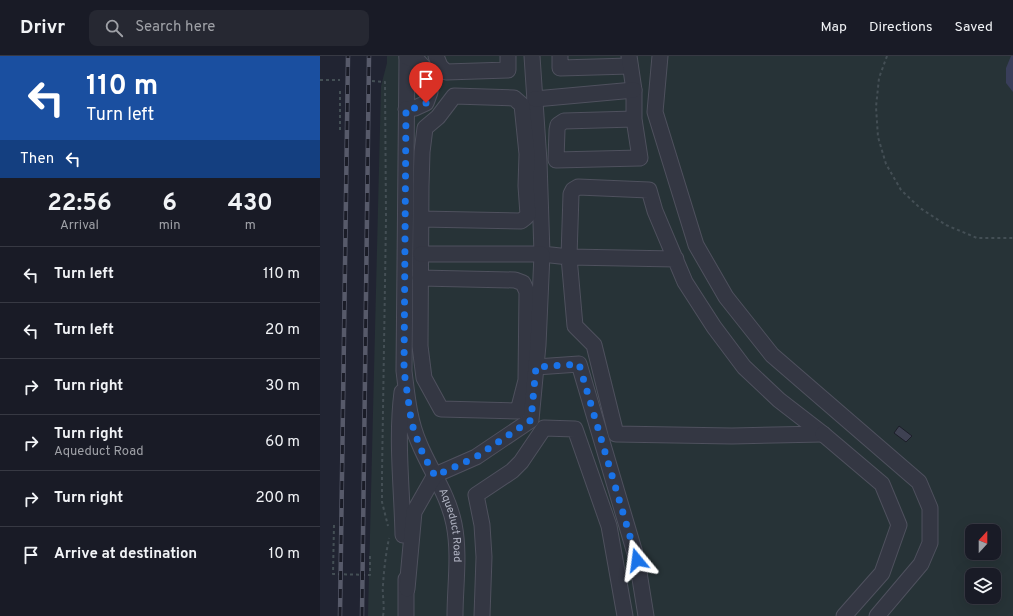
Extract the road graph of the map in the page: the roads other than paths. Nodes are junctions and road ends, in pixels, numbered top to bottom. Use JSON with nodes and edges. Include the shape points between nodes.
{"nodes":[{"id":1,"x":407,"y":56,"type":"edge"},
{"id":2,"x":436,"y":56,"type":"edge"},
{"id":3,"x":508,"y":56,"type":"edge"},
{"id":4,"x":532,"y":56,"type":"edge"},
{"id":5,"x":560,"y":56,"type":"edge"},
{"id":6,"x":660,"y":56,"type":"edge"},
{"id":7,"x":630,"y":61,"type":"edge"},
{"id":8,"x":446,"y":72,"type":"junction"},
{"id":9,"x":634,"y":90,"type":"junction"},
{"id":10,"x":454,"y":96,"type":"junction"},
{"id":11,"x":535,"y":99,"type":"junction"},
{"id":12,"x":406,"y":109,"type":"junction"},
{"id":13,"x":634,"y":119,"type":"junction"},
{"id":14,"x":421,"y":219,"type":"junction"},
{"id":15,"x":421,"y":254,"type":"junction"},
{"id":16,"x":542,"y":254,"type":"junction"},
{"id":17,"x":569,"y":257,"type":"junction"},
{"id":18,"x":676,"y":259,"type":"junction"},
{"id":19,"x":420,"y":278,"type":"junction"},
{"id":20,"x":536,"y":367,"type":"junction"},
{"id":21,"x":404,"y":371,"type":"junction"},
{"id":22,"x":823,"y":434,"type":"junction"},
{"id":23,"x":435,"y":476,"type":"junction"},
{"id":24,"x":407,"y":589,"type":"junction"},
{"id":25,"x":406,"y":616,"type":"edge"},
{"id":26,"x":455,"y":616,"type":"edge"},
{"id":27,"x":482,"y":616,"type":"edge"},
{"id":28,"x":625,"y":616,"type":"edge"},
{"id":29,"x":646,"y":616,"type":"edge"},
{"id":30,"x":844,"y":616,"type":"edge"},
{"id":31,"x":877,"y":616,"type":"edge"}],
"edges":[{"from":1,"to":12,"type":"street","name":"Aqueduct Road"},
{"from":1,"to":12,"type":"street","via":[[419,62],[428,72],[430,92],[426,103]]},
{"from":2,"to":8,"type":"street"},
{"from":3,"to":8,"type":"street","via":[[508,70]]},
{"from":4,"to":11,"type":"street"},
{"from":5,"to":7,"type":"street","via":[[560,68]]},
{"from":6,"to":31,"type":"street","via":[[655,112],[696,245],[726,297],[772,354],[918,482],[930,508],[930,543],[921,564]]},
{"from":7,"to":9,"type":"street"},
{"from":8,"to":10,"type":"street"},
{"from":9,"to":11,"type":"street"},
{"from":9,"to":13,"type":"street"},
{"from":10,"to":14,"type":"street","via":[[438,117],[425,128]]},
{"from":10,"to":14,"type":"street","via":[[514,98],[522,104],[527,154],[528,215],[521,221]]},
{"from":11,"to":16,"type":"street"},
{"from":12,"to":21,"type":"street","name":"Aqueduct Road"},
{"from":13,"to":13,"type":"street","via":[[640,158],[556,160],[558,125],[564,121]]},
{"from":14,"to":15,"type":"street"},
{"from":15,"to":16,"type":"street"},
{"from":15,"to":19,"type":"street"},
{"from":16,"to":17,"type":"street"},
{"from":16,"to":20,"type":"street"},
{"from":17,"to":18,"type":"street"},
{"from":17,"to":18,"type":"street","via":[[571,194],[578,188],[649,190]]},
{"from":17,"to":22,"type":"street","via":[[575,326],[594,345],[616,434]]},
{"from":18,"to":22,"type":"street","via":[[692,295],[744,367],[779,400]]},
{"from":19,"to":19,"type":"street","via":[[420,346],[424,378],[441,409],[518,411],[526,380],[527,292],[522,283],[514,280]]},
{"from":20,"to":23,"type":"street","via":[[531,420],[476,457]]},
{"from":20,"to":29,"type":"street","via":[[579,364],[637,560]]},
{"from":21,"to":23,"type":"street","name":"Aqueduct Road","via":[[414,431]]},
{"from":21,"to":24,"type":"street","name":"Aqueduct Road","via":[[399,411],[399,438]]},
{"from":22,"to":30,"type":"street","via":[[882,484],[899,524],[882,574]]},
{"from":23,"to":24,"type":"street","via":[[414,512]]},
{"from":23,"to":26,"type":"street","name":"Aqueduct Road","via":[[446,498],[454,524]]},
{"from":24,"to":25,"type":"street","name":"Aqueduct Road"},
{"from":27,"to":28,"type":"street","via":[[484,557],[482,525],[476,496],[523,460],[544,428],[576,429],[609,526]]}]}
